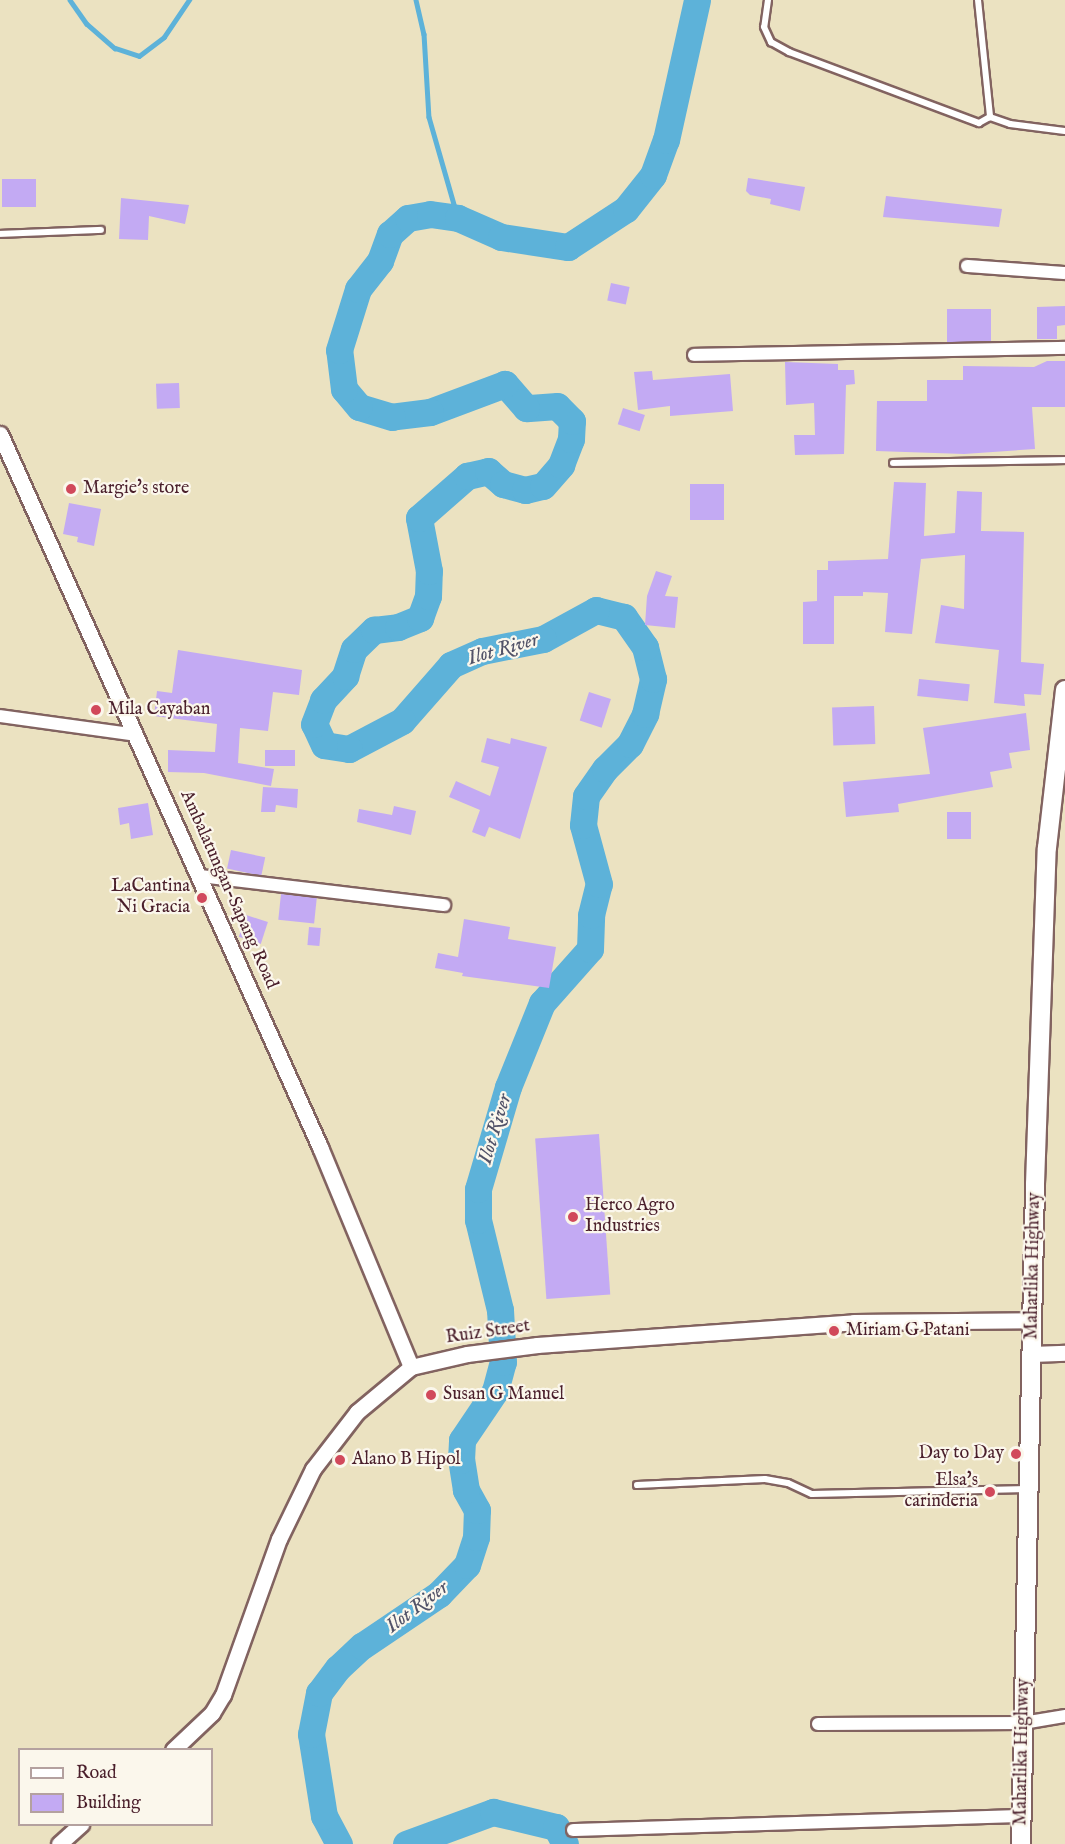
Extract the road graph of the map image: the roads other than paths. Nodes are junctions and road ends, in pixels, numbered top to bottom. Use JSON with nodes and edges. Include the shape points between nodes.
{"nodes":[{"id":1,"x":768,"y":0,"type":"edge"},
{"id":2,"x":978,"y":0,"type":"edge"},
{"id":3,"x":990,"y":117,"type":"junction"},
{"id":4,"x":1065,"y":131,"type":"edge"},
{"id":5,"x":101,"y":230,"type":"dead end"},
{"id":6,"x":0,"y":234,"type":"edge"},
{"id":7,"x":967,"y":266,"type":"dead end"},
{"id":8,"x":1065,"y":273,"type":"edge"},
{"id":9,"x":1065,"y":348,"type":"edge"},
{"id":10,"x":694,"y":355,"type":"dead end"},
{"id":11,"x":1,"y":438,"type":"edge"},
{"id":12,"x":1065,"y":460,"type":"edge"},
{"id":13,"x":893,"y":463,"type":"dead end"},
{"id":14,"x":1065,"y":690,"type":"edge"},
{"id":15,"x":0,"y":716,"type":"edge"},
{"id":16,"x":137,"y":735,"type":"junction"},
{"id":17,"x":200,"y":876,"type":"junction"},
{"id":18,"x":444,"y":905,"type":"dead end"},
{"id":19,"x":1033,"y":1320,"type":"junction"},
{"id":20,"x":1065,"y":1353,"type":"edge"},
{"id":21,"x":1032,"y":1354,"type":"junction"},
{"id":22,"x":411,"y":1366,"type":"junction"},
{"id":23,"x":638,"y":1485,"type":"dead end"},
{"id":24,"x":1029,"y":1489,"type":"junction"},
{"id":25,"x":1065,"y":1716,"type":"edge"},
{"id":26,"x":1023,"y":1723,"type":"junction"},
{"id":27,"x":818,"y":1724,"type":"dead end"},
{"id":28,"x":173,"y":1748,"type":"edge"},
{"id":29,"x":1021,"y":1816,"type":"junction"},
{"id":30,"x":79,"y":1826,"type":"edge"},
{"id":31,"x":573,"y":1830,"type":"dead end"},
{"id":32,"x":59,"y":1844,"type":"edge"},
{"id":33,"x":1021,"y":1844,"type":"edge"}],
"edges":[{"from":1,"to":3,"type":"lane","via":[[764,27],[771,42],[789,52],[979,123]]},
{"from":2,"to":3,"type":"lane"},
{"from":3,"to":4,"type":"lane","via":[[1010,124]]},
{"from":5,"to":6,"type":"lane"},
{"from":7,"to":8,"type":"street"},
{"from":9,"to":10,"type":"street"},
{"from":11,"to":16,"type":"street","name":"Ambalatungan-Sapang Road"},
{"from":12,"to":13,"type":"lane"},
{"from":14,"to":19,"type":"main road","name":"Maharlika Highway","via":[[1047,848]]},
{"from":15,"to":16,"type":"street"},
{"from":16,"to":17,"type":"street","name":"Ambalatungan-Sapang Road"},
{"from":17,"to":18,"type":"street"},
{"from":17,"to":22,"type":"street","name":"Ambalatungan-Sapang Road","via":[[320,1147]]},
{"from":19,"to":21,"type":"main road","name":"Maharlika Highway"},
{"from":19,"to":22,"type":"street","name":"Ruiz Street","via":[[854,1322],[537,1345]]},
{"from":20,"to":21,"type":"street"},
{"from":21,"to":24,"type":"main road","name":"Maharlika Highway"},
{"from":22,"to":28,"type":"street","name":"Ruiz Street","via":[[351,1419],[313,1469],[279,1539],[223,1695],[212,1713]]},
{"from":23,"to":24,"type":"lane","via":[[765,1479],[788,1483],[812,1494]]},
{"from":24,"to":26,"type":"main road","name":"Maharlika Highway"},
{"from":25,"to":26,"type":"street"},
{"from":26,"to":27,"type":"street"},
{"from":26,"to":29,"type":"main road","name":"Maharlika Highway"},
{"from":29,"to":31,"type":"street"},
{"from":29,"to":33,"type":"main road","name":"Maharlika Highway"},
{"from":30,"to":32,"type":"street"}]}
